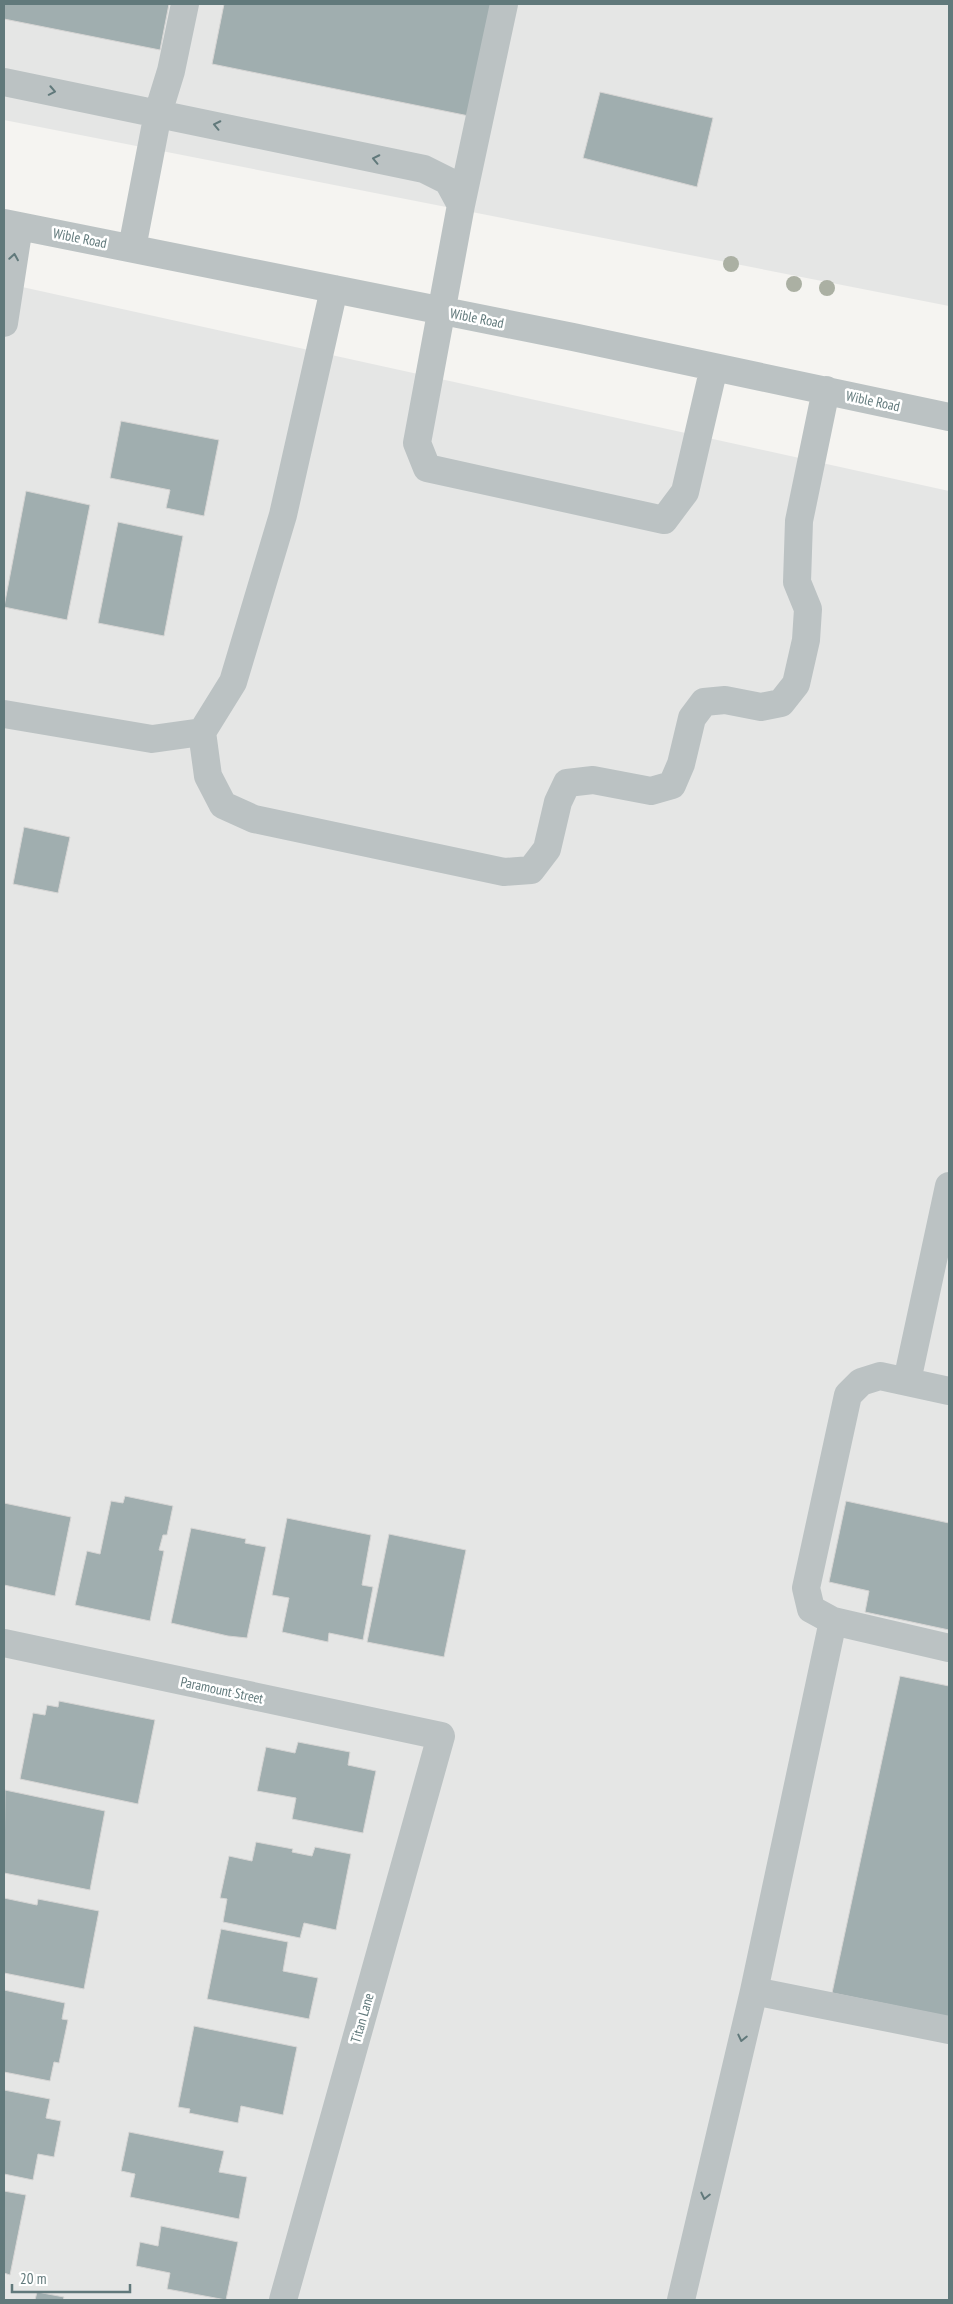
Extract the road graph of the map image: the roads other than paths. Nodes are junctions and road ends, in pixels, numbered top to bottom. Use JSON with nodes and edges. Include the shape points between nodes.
{"nodes":[{"id":1,"x":185,"y":4,"type":"edge"},
{"id":2,"x":504,"y":4,"type":"edge"},
{"id":3,"x":4,"y":82,"type":"edge"},
{"id":4,"x":158,"y":113,"type":"junction"},
{"id":5,"x":461,"y":205,"type":"junction"},
{"id":6,"x":12,"y":224,"type":"edge"},
{"id":7,"x":132,"y":248,"type":"junction"},
{"id":8,"x":334,"y":289,"type":"junction"},
{"id":9,"x":443,"y":311,"type":"junction"},
{"id":10,"x":4,"y":323,"type":"edge"},
{"id":11,"x":714,"y":367,"type":"junction"},
{"id":12,"x":826,"y":390,"type":"junction"},
{"id":13,"x":949,"y":417,"type":"edge"},
{"id":14,"x":4,"y":714,"type":"edge"},
{"id":15,"x":202,"y":732,"type":"junction"},
{"id":16,"x":949,"y":1186,"type":"edge"},
{"id":17,"x":907,"y":1381,"type":"junction"},
{"id":18,"x":949,"y":1390,"type":"edge"},
{"id":19,"x":833,"y":1622,"type":"junction"},
{"id":20,"x":4,"y":1643,"type":"edge"},
{"id":21,"x":949,"y":1648,"type":"edge"},
{"id":22,"x":441,"y":1736,"type":"joint"},
{"id":23,"x":754,"y":1990,"type":"junction"},
{"id":24,"x":949,"y":2030,"type":"edge"},
{"id":25,"x":283,"y":2300,"type":"edge"},
{"id":26,"x":681,"y":2300,"type":"edge"}],
"edges":[{"from":1,"to":4,"type":"street","via":[[171,71]]},
{"from":2,"to":5,"type":"street"},
{"from":3,"to":4,"type":"street","one_way":true},
{"from":5,"to":4,"type":"street","one_way":true,"via":[[448,182],[424,169]]},
{"from":4,"to":7,"type":"street"},
{"from":5,"to":9,"type":"street"},
{"from":6,"to":7,"type":"street","name":"Wible Road"},
{"from":10,"to":6,"type":"street","one_way":true},
{"from":7,"to":8,"type":"street","name":"Wible Road"},
{"from":8,"to":9,"type":"street","name":"Wible Road"},
{"from":8,"to":15,"type":"street","via":[[283,515],[233,682]]},
{"from":9,"to":11,"type":"street","name":"Wible Road"},
{"from":9,"to":11,"type":"street","via":[[417,443],[427,468],[664,520],[685,492]]},
{"from":11,"to":12,"type":"street","name":"Wible Road"},
{"from":12,"to":13,"type":"street","name":"Wible Road"},
{"from":12,"to":15,"type":"street","via":[[798,521],[798,582],[808,608],[806,640],[796,684],[781,703],[761,707],[725,700],[704,702],[692,718],[681,764],[672,785],[651,791],[593,780],[567,783],[558,802],[547,848],[531,870],[504,872],[254,819],[223,805],[208,776]]},
{"from":14,"to":15,"type":"street","via":[[152,738]]},
{"from":16,"to":17,"type":"street"},
{"from":17,"to":18,"type":"street"},
{"from":17,"to":19,"type":"street","via":[[880,1376],[861,1382],[848,1395],[806,1588],[811,1609]]},
{"from":19,"to":21,"type":"street"},
{"from":19,"to":23,"type":"street"},
{"from":20,"to":22,"type":"street","name":"Paramount Street"},
{"from":22,"to":25,"type":"street","name":"Titan Lane"},
{"from":23,"to":24,"type":"street"},
{"from":23,"to":26,"type":"street","one_way":true}]}
